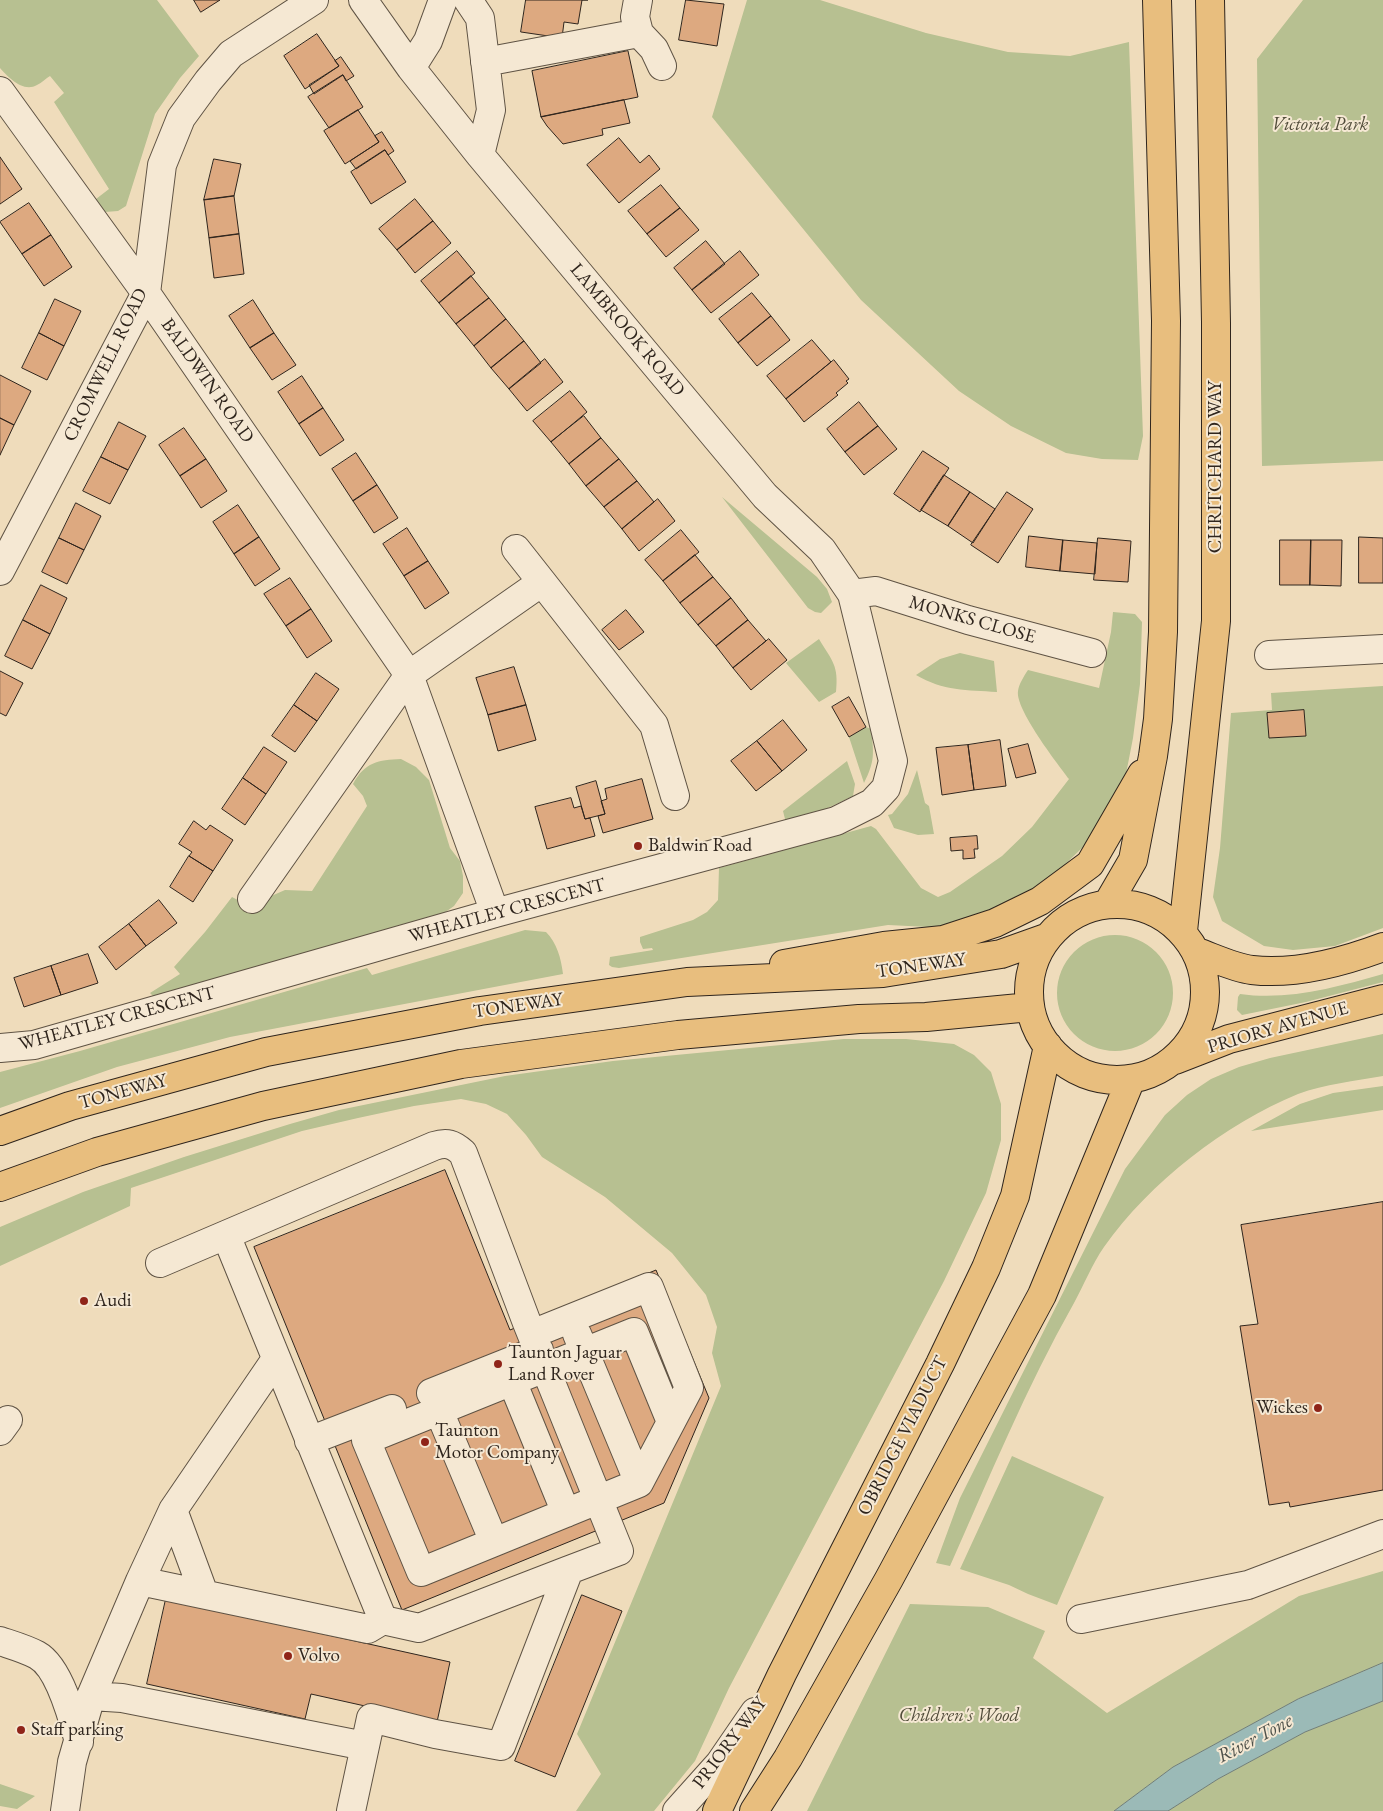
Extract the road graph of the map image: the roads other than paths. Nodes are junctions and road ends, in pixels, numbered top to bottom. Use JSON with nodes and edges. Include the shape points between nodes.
{"nodes":[{"id":1,"x":314,"y":0,"type":"edge"},
{"id":2,"x":363,"y":0,"type":"edge"},
{"id":3,"x":443,"y":0,"type":"edge"},
{"id":4,"x":468,"y":0,"type":"edge"},
{"id":5,"x":638,"y":0,"type":"edge"},
{"id":6,"x":1157,"y":0,"type":"edge"},
{"id":7,"x":1210,"y":0,"type":"edge"},
{"id":8,"x":639,"y":33,"type":"junction"},
{"id":9,"x":485,"y":62,"type":"junction"},
{"id":10,"x":662,"y":66,"type":"dead end"},
{"id":11,"x":411,"y":68,"type":"junction"},
{"id":12,"x":0,"y":91,"type":"edge"},
{"id":13,"x":480,"y":155,"type":"junction"},
{"id":14,"x":146,"y":293,"type":"junction"},
{"id":15,"x":516,"y":549,"type":"dead end"},
{"id":16,"x":0,"y":571,"type":"edge"},
{"id":17,"x":542,"y":582,"type":"junction"},
{"id":18,"x":852,"y":594,"type":"junction"},
{"id":19,"x":1383,"y":649,"type":"edge"},
{"id":20,"x":1092,"y":654,"type":"dead end"},
{"id":21,"x":1269,"y":655,"type":"dead end"},
{"id":22,"x":871,"y":668,"type":"joint"},
{"id":23,"x":409,"y":675,"type":"junction"},
{"id":24,"x":1153,"y":756,"type":"junction"},
{"id":25,"x":675,"y":796,"type":"dead end"},
{"id":26,"x":252,"y":899,"type":"dead end"},
{"id":27,"x":1108,"y":903,"type":"junction"},
{"id":28,"x":496,"y":913,"type":"junction"},
{"id":29,"x":1046,"y":938,"type":"junction"},
{"id":30,"x":1190,"y":942,"type":"junction"},
{"id":31,"x":1383,"y":948,"type":"edge"},
{"id":32,"x":686,"y":982,"type":"junction"},
{"id":33,"x":1383,"y":999,"type":"edge"},
{"id":34,"x":1030,"y":1007,"type":"junction"},
{"id":35,"x":1048,"y":1046,"type":"junction"},
{"id":36,"x":0,"y":1048,"type":"edge"},
{"id":37,"x":1174,"y":1060,"type":"junction"},
{"id":38,"x":1131,"y":1080,"type":"junction"},
{"id":39,"x":0,"y":1131,"type":"edge"},
{"id":40,"x":97,"y":1152,"type":"junction"},
{"id":41,"x":0,"y":1187,"type":"edge"},
{"id":42,"x":0,"y":1200,"type":"edge"},
{"id":43,"x":226,"y":1235,"type":"junction"},
{"id":44,"x":160,"y":1263,"type":"dead end"},
{"id":45,"x":571,"y":1319,"type":"dead end"},
{"id":46,"x":535,"y":1342,"type":"junction"},
{"id":47,"x":276,"y":1359,"type":"junction"},
{"id":48,"x":512,"y":1381,"type":"junction"},
{"id":49,"x":439,"y":1411,"type":"junction"},
{"id":50,"x":671,"y":1422,"type":"junction"},
{"id":51,"x":309,"y":1441,"type":"junction"},
{"id":52,"x":639,"y":1483,"type":"junction"},
{"id":53,"x":173,"y":1510,"type":"junction"},
{"id":54,"x":566,"y":1513,"type":"junction"},
{"id":55,"x":1383,"y":1534,"type":"edge"},
{"id":56,"x":494,"y":1542,"type":"junction"},
{"id":57,"x":569,"y":1570,"type":"junction"},
{"id":58,"x":140,"y":1581,"type":"junction"},
{"id":59,"x":204,"y":1594,"type":"junction"},
{"id":60,"x":1081,"y":1618,"type":"dead end"},
{"id":61,"x":383,"y":1620,"type":"junction"},
{"id":62,"x":0,"y":1641,"type":"edge"},
{"id":63,"x":782,"y":1674,"type":"junction"},
{"id":64,"x":91,"y":1696,"type":"junction"},
{"id":65,"x":79,"y":1742,"type":"junction"},
{"id":66,"x":365,"y":1746,"type":"junction"},
{"id":67,"x":65,"y":1811,"type":"edge"},
{"id":68,"x":351,"y":1811,"type":"edge"},
{"id":69,"x":677,"y":1811,"type":"edge"},
{"id":70,"x":717,"y":1811,"type":"edge"},
{"id":71,"x":754,"y":1811,"type":"edge"}],
"edges":[{"from":1,"to":14,"type":"street","name":"CROMWELL ROAD","via":[[231,54],[181,118],[162,165]]},
{"from":2,"to":11,"type":"street","name":"LAMBROOK ROAD"},
{"from":3,"to":11,"type":"street","via":[[428,41]]},
{"from":4,"to":9,"type":"street","via":[[480,18]]},
{"from":5,"to":8,"type":"street","via":[[635,17]]},
{"from":6,"to":24,"type":"main road","via":[[1166,321],[1163,632]]},
{"from":7,"to":30,"type":"main road","name":"CHRITCHARD WAY","via":[[1216,323],[1216,621]]},
{"from":8,"to":9,"type":"street"},
{"from":8,"to":10,"type":"street","via":[[654,49]]},
{"from":9,"to":13,"type":"street","via":[[491,110]]},
{"from":11,"to":13,"type":"street","name":"LAMBROOK ROAD"},
{"from":12,"to":14,"type":"street","name":"BALDWIN ROAD"},
{"from":13,"to":18,"type":"street","name":"LAMBROOK ROAD","via":[[765,496],[822,550]]},
{"from":14,"to":16,"type":"street","name":"CROMWELL ROAD"},
{"from":14,"to":23,"type":"street","name":"BALDWIN ROAD"},
{"from":15,"to":17,"type":"street"},
{"from":17,"to":23,"type":"street"},
{"from":17,"to":25,"type":"street","via":[[654,724]]},
{"from":18,"to":20,"type":"street","name":"MONKS CLOSE","via":[[876,591]]},
{"from":18,"to":22,"type":"street","name":"LAMBROOK ROAD"},
{"from":19,"to":21,"type":"street"},
{"from":22,"to":28,"type":"street","name":"WHEATLEY CRESCENT","via":[[893,761],[886,788],[872,803],[836,820]]},
{"from":23,"to":26,"type":"street"},
{"from":23,"to":28,"type":"street","name":"BALDWIN ROAD"},
{"from":24,"to":27,"type":"main road","via":[[1133,860]]},
{"from":24,"to":32,"type":"main road","via":[[1090,864],[1040,901],[1018,912],[943,940],[884,946]]},
{"from":27,"to":29,"type":"main road","via":[[1085,909],[1064,920]]},
{"from":27,"to":30,"type":"main road","via":[[1149,909],[1167,918]]},
{"from":28,"to":36,"type":"street","name":"WHEATLEY CRESCENT","via":[[34,1045]]},
{"from":29,"to":32,"type":"main road","name":"TONEWAY","via":[[1001,954],[883,973]]},
{"from":29,"to":34,"type":"main road","via":[[1034,959],[1029,982]]},
{"from":30,"to":31,"type":"main road","via":[[1251,970],[1301,970]]},
{"from":30,"to":37,"type":"main road","via":[[1205,974],[1206,998],[1201,1022],[1190,1043]]},
{"from":32,"to":39,"type":"main road","name":"TONEWAY","via":[[480,1011],[266,1052],[70,1106]]},
{"from":33,"to":37,"type":"main road","name":"PRIORY AVENUE","via":[[1228,1038]]},
{"from":34,"to":35,"type":"main road","via":[[1036,1028]]},
{"from":34,"to":40,"type":"main road","via":[[678,1035],[461,1064],[263,1106]]},
{"from":35,"to":38,"type":"main road","via":[[1064,1063],[1085,1074],[1108,1080]]},
{"from":35,"to":63,"type":"main road","name":"OBRIDGE VIADUCT","via":[[1016,1196],[986,1268]]},
{"from":37,"to":38,"type":"main road"},
{"from":38,"to":71,"type":"main road","via":[[1042,1295],[889,1579],[788,1758]]},
{"from":40,"to":41,"type":"main road"},
{"from":40,"to":42,"type":"street"},
{"from":43,"to":44,"type":"street"},
{"from":43,"to":46,"type":"street","via":[[434,1146],[443,1143],[454,1145],[463,1153]]},
{"from":43,"to":47,"type":"street"},
{"from":45,"to":52,"type":"street"},
{"from":46,"to":50,"type":"street","via":[[649,1287],[689,1388]]},
{"from":46,"to":51,"type":"street"},
{"from":46,"to":57,"type":"street","via":[[619,1551]]},
{"from":47,"to":51,"type":"street"},
{"from":47,"to":53,"type":"street"},
{"from":48,"to":49,"type":"street"},
{"from":48,"to":50,"type":"street","via":[[634,1332]]},
{"from":48,"to":54,"type":"street"},
{"from":49,"to":56,"type":"street"},
{"from":49,"to":56,"type":"street","via":[[366,1440],[421,1572]]},
{"from":50,"to":52,"type":"street"},
{"from":51,"to":61,"type":"street"},
{"from":52,"to":54,"type":"street"},
{"from":53,"to":58,"type":"street"},
{"from":53,"to":59,"type":"street"},
{"from":54,"to":56,"type":"street"},
{"from":55,"to":60,"type":"street","via":[[1248,1585]]},
{"from":57,"to":61,"type":"street","via":[[419,1628]]},
{"from":57,"to":66,"type":"street","via":[[501,1746],[371,1718]]},
{"from":58,"to":59,"type":"street"},
{"from":58,"to":64,"type":"street"},
{"from":59,"to":61,"type":"street","via":[[368,1629]]},
{"from":62,"to":65,"type":"street","via":[[38,1656],[54,1672]]},
{"from":63,"to":69,"type":"street","name":"PRIORY WAY","via":[[720,1763]]},
{"from":63,"to":70,"type":"main road","name":"OBRIDGE VIADUCT"},
{"from":64,"to":65,"type":"street"},
{"from":64,"to":66,"type":"street","via":[[122,1698]]},
{"from":65,"to":67,"type":"street","via":[[72,1762]]},
{"from":66,"to":68,"type":"street"}]}
